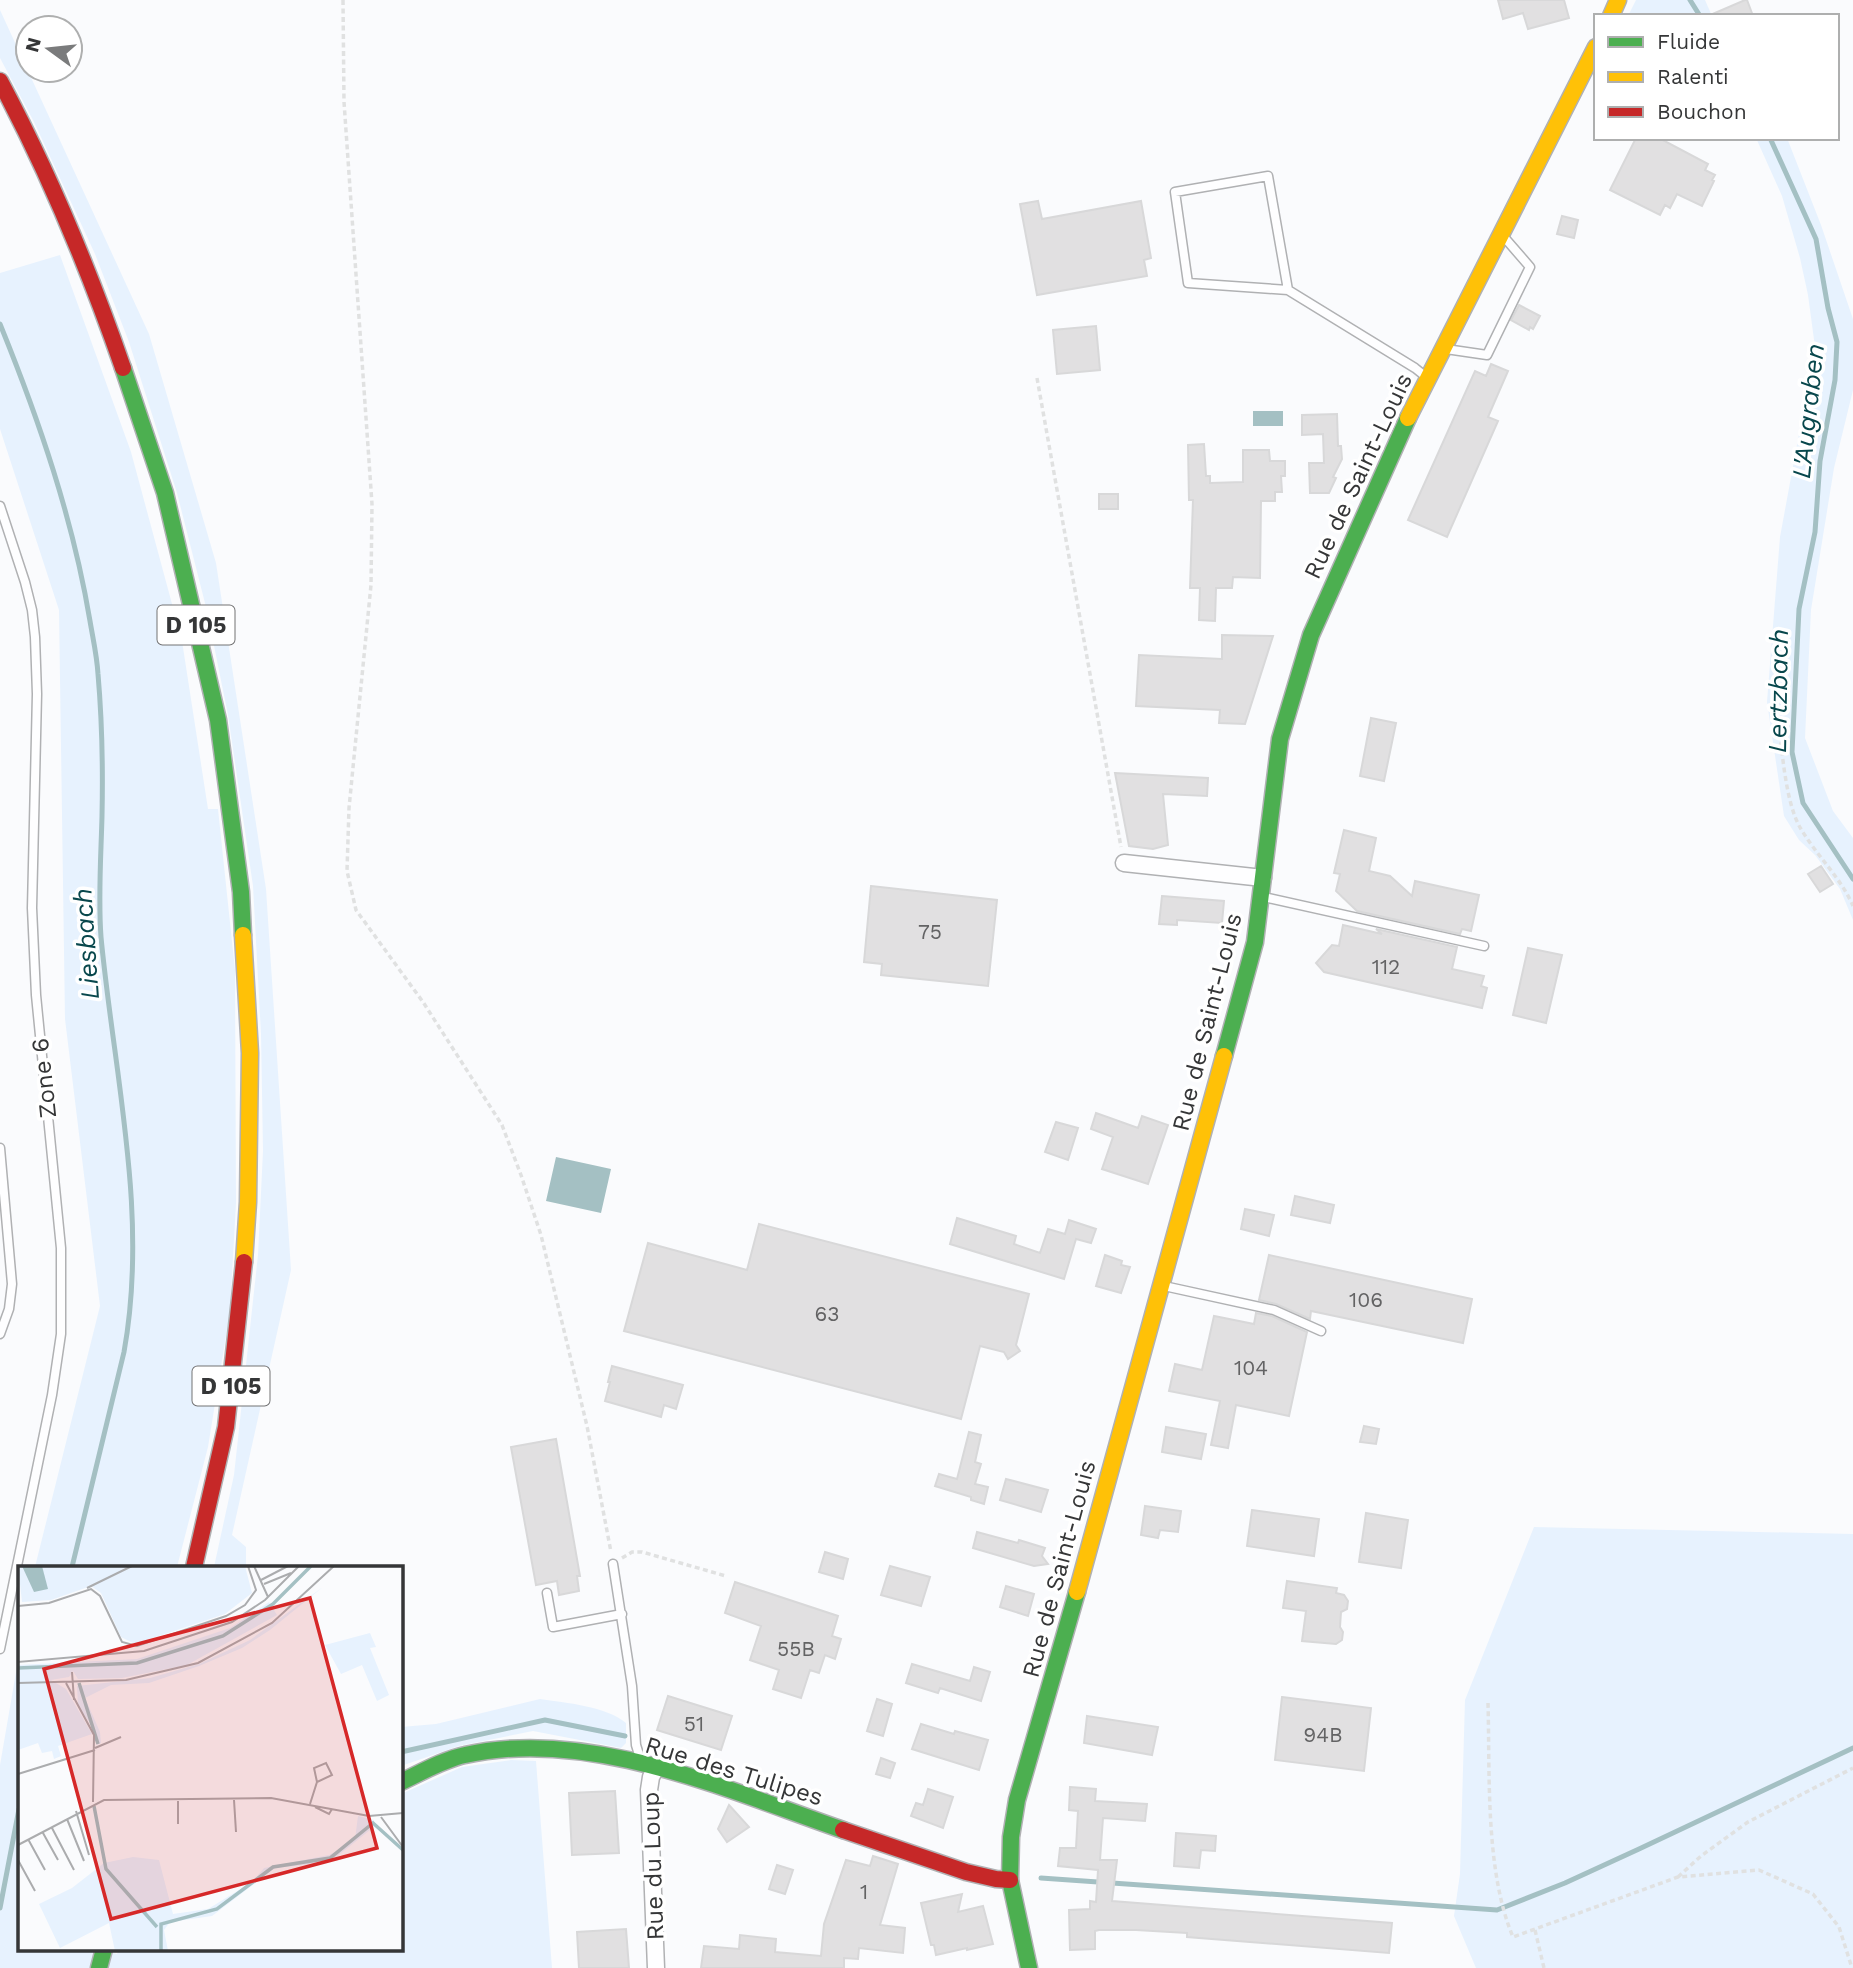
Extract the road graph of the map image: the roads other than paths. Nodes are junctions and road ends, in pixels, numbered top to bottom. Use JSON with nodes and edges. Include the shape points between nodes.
{"nodes":[{"id":1,"x":1594,"y":51,"type":"edge"},
{"id":2,"x":0,"y":81,"type":"edge"},
{"id":3,"x":1501,"y":235,"type":"junction"},
{"id":4,"x":1288,"y":290,"type":"junction"},
{"id":5,"x":1443,"y":349,"type":"junction"},
{"id":6,"x":1427,"y":378,"type":"junction"},
{"id":7,"x":0,"y":506,"type":"edge"},
{"id":8,"x":1124,"y":863,"type":"road end"},
{"id":9,"x":1263,"y":878,"type":"junction"},
{"id":10,"x":1261,"y":896,"type":"junction"},
{"id":11,"x":1484,"y":946,"type":"dead end"},
{"id":12,"x":0,"y":1148,"type":"edge"},
{"id":13,"x":1161,"y":1286,"type":"junction"},
{"id":14,"x":1321,"y":1331,"type":"dead end"},
{"id":15,"x":0,"y":1334,"type":"edge"},
{"id":16,"x":613,"y":1564,"type":"road end"},
{"id":17,"x":194,"y":1566,"type":"edge"},
{"id":18,"x":547,"y":1593,"type":"dead end"},
{"id":19,"x":622,"y":1614,"type":"junction"},
{"id":20,"x":0,"y":1649,"type":"edge"},
{"id":21,"x":650,"y":1766,"type":"junction"},
{"id":22,"x":402,"y":1782,"type":"edge"},
{"id":23,"x":1010,"y":1880,"type":"junction"},
{"id":24,"x":103,"y":1951,"type":"edge"},
{"id":25,"x":99,"y":1968,"type":"edge"},
{"id":26,"x":656,"y":1968,"type":"edge"},
{"id":27,"x":1029,"y":1968,"type":"edge"}],
"edges":[{"from":1,"to":3,"type":"main road","name":"Rue de Saint-Louis"},
{"from":2,"to":17,"type":"main road","number":"D 105","via":[[32,141],[101,304],[165,493],[218,720],[241,892],[250,1053],[243,1275],[226,1427]]},
{"from":3,"to":5,"type":"main road","name":"Rue de Saint-Louis"},
{"from":3,"to":5,"type":"lane","via":[[1531,267],[1487,355]]},
{"from":4,"to":4,"type":"lane","via":[[1268,176],[1175,192],[1188,283]]},
{"from":4,"to":6,"type":"lane"},
{"from":5,"to":6,"type":"main road","name":"Rue de Saint-Louis"},
{"from":6,"to":9,"type":"main road","name":"Rue de Saint-Louis","via":[[1311,635],[1280,739]]},
{"from":7,"to":20,"type":"lane","name":"Zone 6","via":[[25,582],[35,637],[32,908],[61,1248],[61,1334],[52,1395]]},
{"from":8,"to":9,"type":"street"},
{"from":9,"to":10,"type":"main road","name":"Rue de Saint-Louis"},
{"from":10,"to":11,"type":"lane"},
{"from":10,"to":13,"type":"main road","name":"Rue de Saint-Louis","via":[[1255,942]]},
{"from":12,"to":15,"type":"lane","via":[[12,1284]]},
{"from":13,"to":14,"type":"lane","via":[[1274,1310]]},
{"from":13,"to":23,"type":"main road","name":"Rue de Saint-Louis","via":[[1017,1800],[1010,1837]]},
{"from":16,"to":19,"type":"lane"},
{"from":18,"to":19,"type":"lane","via":[[553,1627]]},
{"from":19,"to":21,"type":"lane","via":[[636,1748]]},
{"from":21,"to":22,"type":"main road","name":"Rue des Tulipes","via":[[548,1747],[513,1747],[462,1755]]},
{"from":21,"to":23,"type":"main road","name":"Rue des Tulipes","via":[[966,1872]]},
{"from":21,"to":26,"type":"street","name":"Rue du Loup"},
{"from":23,"to":27,"type":"main road","name":"Rue de Saint-Louis"},
{"from":24,"to":25,"type":"main road"}]}
